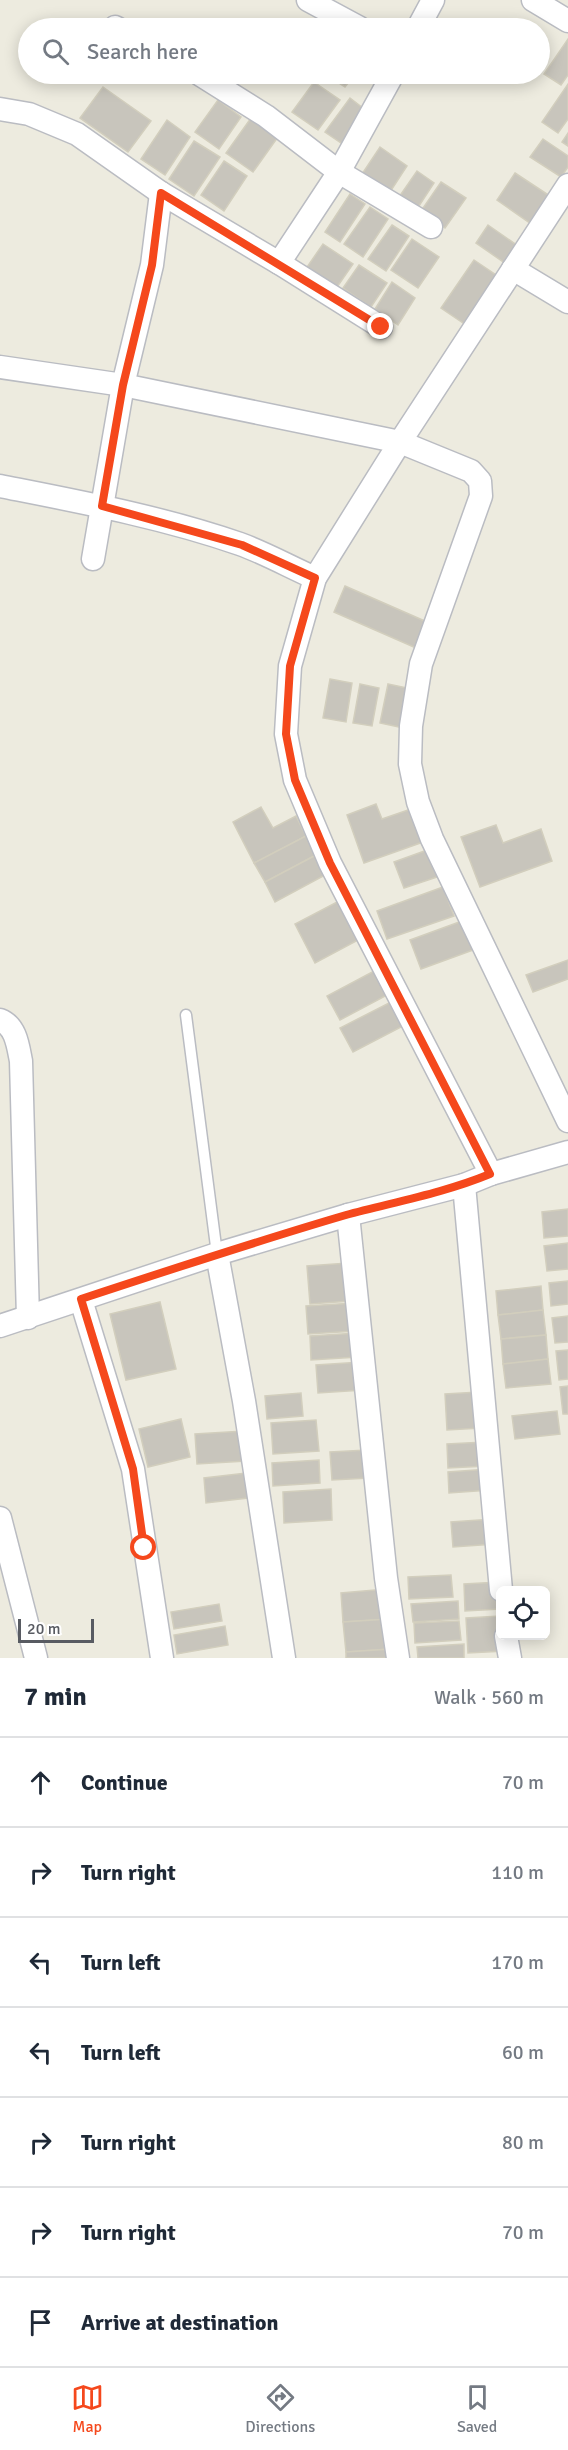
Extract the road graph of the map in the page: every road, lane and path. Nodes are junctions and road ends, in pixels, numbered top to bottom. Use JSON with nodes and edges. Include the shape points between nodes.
{"nodes":[{"id":1,"x":308,"y":0,"type":"edge"},
{"id":2,"x":434,"y":0,"type":"edge"},
{"id":3,"x":533,"y":0,"type":"edge"},
{"id":4,"x":341,"y":18,"type":"edge"},
{"id":5,"x":424,"y":18,"type":"edge"},
{"id":6,"x":568,"y":21,"type":"edge"},
{"id":7,"x":215,"y":84,"type":"edge"},
{"id":8,"x":387,"y":84,"type":"edge"},
{"id":9,"x":0,"y":109,"type":"edge"},
{"id":10,"x":339,"y":172,"type":"junction"},
{"id":11,"x":568,"y":185,"type":"edge"},
{"id":12,"x":161,"y":193,"type":"junction"},
{"id":13,"x":431,"y":227,"type":"dead end"},
{"id":14,"x":279,"y":263,"type":"junction"},
{"id":15,"x":513,"y":269,"type":"junction"},
{"id":16,"x":568,"y":302,"type":"edge"},
{"id":17,"x":381,"y":327,"type":"dead end"},
{"id":18,"x":0,"y":367,"type":"edge"},
{"id":19,"x":123,"y":385,"type":"junction"},
{"id":20,"x":400,"y":442,"type":"junction"},
{"id":21,"x":0,"y":486,"type":"edge"},
{"id":22,"x":102,"y":506,"type":"junction"},
{"id":23,"x":93,"y":559,"type":"dead end"},
{"id":24,"x":315,"y":578,"type":"junction"},
{"id":25,"x":186,"y":1016,"type":"dead end"},
{"id":26,"x":0,"y":1020,"type":"edge"},
{"id":27,"x":568,"y":1121,"type":"edge"},
{"id":28,"x":568,"y":1152,"type":"edge"},
{"id":29,"x":490,"y":1174,"type":"junction"},
{"id":30,"x":464,"y":1185,"type":"junction"},
{"id":31,"x":348,"y":1215,"type":"junction"},
{"id":32,"x":217,"y":1254,"type":"junction"},
{"id":33,"x":81,"y":1299,"type":"junction"},
{"id":34,"x":28,"y":1318,"type":"junction"},
{"id":35,"x":0,"y":1326,"type":"edge"},
{"id":36,"x":0,"y":1518,"type":"edge"},
{"id":37,"x":501,"y":1586,"type":"edge"},
{"id":38,"x":507,"y":1640,"type":"edge"},
{"id":39,"x":36,"y":1658,"type":"edge"},
{"id":40,"x":162,"y":1658,"type":"edge"},
{"id":41,"x":284,"y":1658,"type":"edge"},
{"id":42,"x":398,"y":1658,"type":"edge"},
{"id":43,"x":510,"y":1658,"type":"edge"}],
"edges":[{"from":1,"to":4,"type":"street"},
{"from":2,"to":5,"type":"street"},
{"from":3,"to":6,"type":"street"},
{"from":7,"to":10,"type":"street","via":[[266,116]]},
{"from":8,"to":10,"type":"street"},
{"from":9,"to":12,"type":"street","via":[[28,114],[77,134]]},
{"from":10,"to":13,"type":"street"},
{"from":10,"to":14,"type":"street"},
{"from":11,"to":15,"type":"street"},
{"from":12,"to":14,"type":"street"},
{"from":12,"to":19,"type":"street","via":[[152,265]]},
{"from":14,"to":17,"type":"street"},
{"from":15,"to":16,"type":"street"},
{"from":15,"to":20,"type":"street"},
{"from":18,"to":19,"type":"street"},
{"from":19,"to":20,"type":"street"},
{"from":19,"to":22,"type":"street"},
{"from":20,"to":24,"type":"street"},
{"from":20,"to":27,"type":"street","via":[[471,471],[480,482],[481,496],[421,664],[411,726],[410,764],[418,802],[432,839]]},
{"from":21,"to":22,"type":"street"},
{"from":22,"to":23,"type":"street"},
{"from":22,"to":24,"type":"street","via":[[242,545]]},
{"from":24,"to":29,"type":"street","via":[[290,666],[286,734],[295,780],[330,863]]},
{"from":25,"to":32,"type":"lane"},
{"from":26,"to":34,"type":"street","via":[[7,1022],[16,1039],[21,1061]]},
{"from":28,"to":29,"type":"street"},
{"from":29,"to":30,"type":"street"},
{"from":30,"to":31,"type":"street"},
{"from":30,"to":37,"type":"street"},
{"from":31,"to":32,"type":"street"},
{"from":31,"to":42,"type":"street"},
{"from":32,"to":33,"type":"street"},
{"from":32,"to":41,"type":"street"},
{"from":33,"to":34,"type":"street"},
{"from":33,"to":40,"type":"street","via":[[133,1469]]},
{"from":34,"to":35,"type":"street"},
{"from":36,"to":39,"type":"street"},
{"from":38,"to":43,"type":"street"}]}
